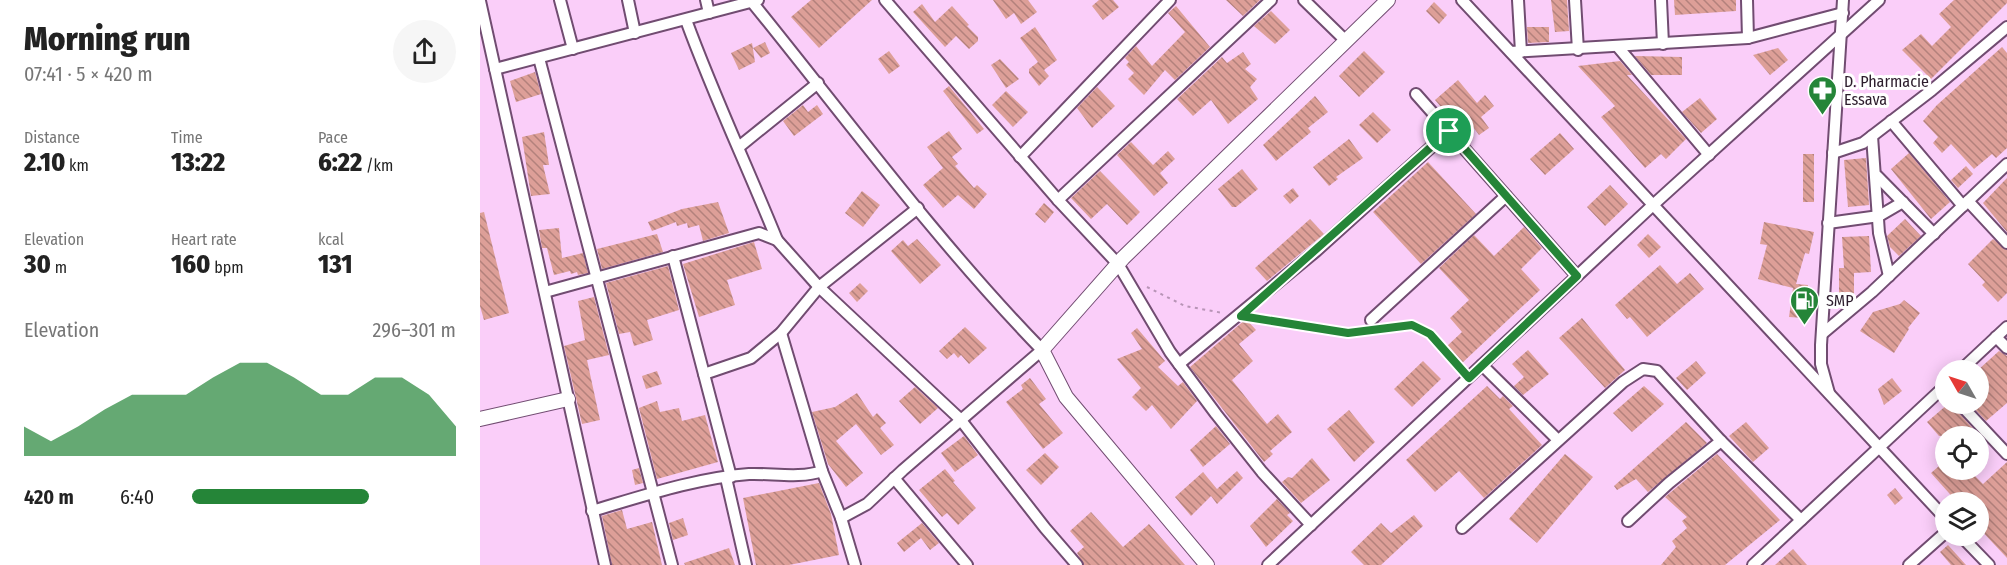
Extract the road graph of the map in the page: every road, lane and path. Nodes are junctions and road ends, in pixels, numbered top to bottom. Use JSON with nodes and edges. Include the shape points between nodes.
{"nodes":[{"id":1,"x":560,"y":0,"type":"edge"},
{"id":2,"x":628,"y":0,"type":"edge"},
{"id":3,"x":706,"y":0,"type":"edge"},
{"id":4,"x":885,"y":0,"type":"edge"},
{"id":5,"x":1170,"y":0,"type":"edge"},
{"id":6,"x":1271,"y":0,"type":"edge"},
{"id":7,"x":1304,"y":0,"type":"edge"},
{"id":8,"x":1388,"y":0,"type":"edge"},
{"id":9,"x":1462,"y":0,"type":"edge"},
{"id":10,"x":1518,"y":0,"type":"edge"},
{"id":11,"x":1575,"y":0,"type":"edge"},
{"id":12,"x":1661,"y":0,"type":"edge"},
{"id":13,"x":1747,"y":0,"type":"edge"},
{"id":14,"x":1843,"y":0,"type":"edge"},
{"id":15,"x":1879,"y":0,"type":"edge"},
{"id":16,"x":755,"y":1,"type":"edge"},
{"id":17,"x":480,"y":2,"type":"edge"},
{"id":18,"x":709,"y":13,"type":"junction"},
{"id":19,"x":1843,"y":13,"type":"junction"},
{"id":20,"x":686,"y":20,"type":"junction"},
{"id":21,"x":2007,"y":27,"type":"edge"},
{"id":22,"x":635,"y":33,"type":"junction"},
{"id":23,"x":1841,"y":35,"type":"junction"},
{"id":24,"x":1748,"y":38,"type":"junction"},
{"id":25,"x":1346,"y":41,"type":"junction"},
{"id":26,"x":1663,"y":44,"type":"junction"},
{"id":27,"x":1618,"y":47,"type":"junction"},
{"id":28,"x":573,"y":49,"type":"junction"},
{"id":29,"x":1578,"y":50,"type":"junction"},
{"id":30,"x":1516,"y":52,"type":"junction"},
{"id":31,"x":540,"y":58,"type":"junction"},
{"id":32,"x":495,"y":69,"type":"junction"},
{"id":33,"x":818,"y":83,"type":"junction"},
{"id":34,"x":1416,"y":94,"type":"dead end"},
{"id":35,"x":1891,"y":121,"type":"junction"},
{"id":36,"x":1449,"y":131,"type":"junction"},
{"id":37,"x":1872,"y":136,"type":"junction"},
{"id":38,"x":740,"y":146,"type":"junction"},
{"id":39,"x":1833,"y":153,"type":"junction"},
{"id":40,"x":1709,"y":155,"type":"junction"},
{"id":41,"x":1020,"y":157,"type":"junction"},
{"id":42,"x":2007,"y":164,"type":"edge"},
{"id":43,"x":1877,"y":176,"type":"junction"},
{"id":44,"x":1506,"y":196,"type":"junction"},
{"id":45,"x":1058,"y":200,"type":"junction"},
{"id":46,"x":1903,"y":202,"type":"junction"},
{"id":47,"x":1965,"y":203,"type":"junction"},
{"id":48,"x":1653,"y":205,"type":"junction"},
{"id":49,"x":918,"y":208,"type":"junction"},
{"id":50,"x":1879,"y":216,"type":"junction"},
{"id":51,"x":1828,"y":223,"type":"junction"},
{"id":52,"x":1934,"y":234,"type":"junction"},
{"id":53,"x":777,"y":240,"type":"junction"},
{"id":54,"x":2007,"y":243,"type":"edge"},
{"id":55,"x":673,"y":256,"type":"junction"},
{"id":56,"x":1118,"y":264,"type":"junction"},
{"id":57,"x":1577,"y":276,"type":"junction"},
{"id":58,"x":1889,"y":276,"type":"junction"},
{"id":59,"x":598,"y":277,"type":"junction"},
{"id":60,"x":1139,"y":282,"type":"dead end"},
{"id":61,"x":819,"y":287,"type":"junction"},
{"id":62,"x":545,"y":292,"type":"junction"},
{"id":63,"x":1241,"y":316,"type":"junction"},
{"id":64,"x":1371,"y":320,"type":"dead end"},
{"id":65,"x":2007,"y":327,"type":"edge"},
{"id":66,"x":781,"y":333,"type":"junction"},
{"id":67,"x":1822,"y":334,"type":"junction"},
{"id":68,"x":1996,"y":337,"type":"junction"},
{"id":69,"x":2007,"y":348,"type":"edge"},
{"id":70,"x":1042,"y":350,"type":"junction"},
{"id":71,"x":1972,"y":360,"type":"edge"},
{"id":72,"x":1179,"y":364,"type":"junction"},
{"id":73,"x":1482,"y":365,"type":"junction"},
{"id":74,"x":704,"y":374,"type":"junction"},
{"id":75,"x":1469,"y":378,"type":"junction"},
{"id":76,"x":1935,"y":395,"type":"edge"},
{"id":77,"x":1829,"y":396,"type":"junction"},
{"id":78,"x":568,"y":399,"type":"junction"},
{"id":79,"x":1969,"y":414,"type":"edge"},
{"id":80,"x":480,"y":418,"type":"edge"},
{"id":81,"x":960,"y":419,"type":"junction"},
{"id":82,"x":1558,"y":441,"type":"junction"},
{"id":83,"x":1721,"y":441,"type":"junction"},
{"id":84,"x":1878,"y":447,"type":"junction"},
{"id":85,"x":2007,"y":454,"type":"edge"},
{"id":86,"x":822,"y":471,"type":"junction"},
{"id":87,"x":728,"y":478,"type":"junction"},
{"id":88,"x":894,"y":478,"type":"junction"},
{"id":89,"x":653,"y":493,"type":"junction"},
{"id":90,"x":1935,"y":507,"type":"edge"},
{"id":91,"x":592,"y":511,"type":"junction"},
{"id":92,"x":842,"y":518,"type":"junction"},
{"id":93,"x":1801,"y":520,"type":"junction"},
{"id":94,"x":1628,"y":521,"type":"dead end"},
{"id":95,"x":1311,"y":525,"type":"junction"},
{"id":96,"x":1462,"y":528,"type":"dead end"},
{"id":97,"x":1935,"y":542,"type":"edge"},
{"id":98,"x":1971,"y":546,"type":"edge"},
{"id":99,"x":856,"y":564,"type":"edge"},
{"id":100,"x":605,"y":565,"type":"edge"},
{"id":101,"x":672,"y":565,"type":"edge"},
{"id":102,"x":747,"y":565,"type":"edge"},
{"id":103,"x":967,"y":565,"type":"edge"},
{"id":104,"x":1077,"y":565,"type":"edge"},
{"id":105,"x":1207,"y":565,"type":"edge"},
{"id":106,"x":1268,"y":565,"type":"edge"},
{"id":107,"x":1753,"y":565,"type":"edge"},
{"id":108,"x":1909,"y":565,"type":"edge"},
{"id":109,"x":1989,"y":565,"type":"edge"}],
"edges":[{"from":1,"to":28,"type":"street"},
{"from":2,"to":22,"type":"street"},
{"from":3,"to":18,"type":"street"},
{"from":4,"to":41,"type":"street"},
{"from":5,"to":41,"type":"street"},
{"from":6,"to":45,"type":"street"},
{"from":7,"to":25,"type":"street"},
{"from":8,"to":25,"type":"street"},
{"from":9,"to":30,"type":"street"},
{"from":10,"to":30,"type":"street"},
{"from":11,"to":29,"type":"street"},
{"from":12,"to":26,"type":"street"},
{"from":13,"to":24,"type":"street"},
{"from":14,"to":19,"type":"street"},
{"from":15,"to":23,"type":"street"},
{"from":16,"to":18,"type":"street"},
{"from":16,"to":33,"type":"street"},
{"from":17,"to":32,"type":"street"},
{"from":18,"to":20,"type":"street"},
{"from":19,"to":23,"type":"street"},
{"from":19,"to":24,"type":"street"},
{"from":20,"to":22,"type":"street"},
{"from":20,"to":38,"type":"street"},
{"from":21,"to":35,"type":"street"},
{"from":22,"to":28,"type":"street"},
{"from":23,"to":39,"type":"street"},
{"from":23,"to":40,"type":"street"},
{"from":24,"to":26,"type":"street"},
{"from":25,"to":56,"type":"street"},
{"from":26,"to":27,"type":"street"},
{"from":27,"to":29,"type":"street"},
{"from":27,"to":40,"type":"street"},
{"from":28,"to":31,"type":"street"},
{"from":29,"to":30,"type":"street"},
{"from":30,"to":48,"type":"street"},
{"from":31,"to":32,"type":"street"},
{"from":31,"to":59,"type":"street"},
{"from":32,"to":62,"type":"street"},
{"from":33,"to":38,"type":"street"},
{"from":33,"to":49,"type":"street"},
{"from":34,"to":36,"type":"street"},
{"from":35,"to":37,"type":"street"},
{"from":35,"to":47,"type":"street"},
{"from":36,"to":44,"type":"street"},
{"from":36,"to":63,"type":"street"},
{"from":37,"to":39,"type":"street"},
{"from":37,"to":43,"type":"street"},
{"from":38,"to":53,"type":"street"},
{"from":39,"to":51,"type":"street"},
{"from":40,"to":48,"type":"street"},
{"from":41,"to":45,"type":"street"},
{"from":42,"to":47,"type":"street"},
{"from":43,"to":46,"type":"street"},
{"from":43,"to":50,"type":"street"},
{"from":44,"to":57,"type":"street"},
{"from":44,"to":64,"type":"street"},
{"from":45,"to":56,"type":"street"},
{"from":46,"to":50,"type":"street"},
{"from":46,"to":52,"type":"street"},
{"from":47,"to":52,"type":"street"},
{"from":47,"to":54,"type":"street"},
{"from":48,"to":57,"type":"street"},
{"from":48,"to":77,"type":"street"},
{"from":49,"to":61,"type":"street"},
{"from":49,"to":70,"type":"street","via":[[996,303]]},
{"from":50,"to":51,"type":"street"},
{"from":50,"to":58,"type":"street"},
{"from":51,"to":67,"type":"street"},
{"from":52,"to":58,"type":"street"},
{"from":53,"to":55,"type":"street","via":[[759,233]]},
{"from":53,"to":61,"type":"street"},
{"from":55,"to":59,"type":"street"},
{"from":55,"to":74,"type":"street"},
{"from":56,"to":70,"type":"street"},
{"from":56,"to":72,"type":"street"},
{"from":57,"to":73,"type":"street"},
{"from":58,"to":67,"type":"street"},
{"from":59,"to":62,"type":"street"},
{"from":59,"to":89,"type":"street"},
{"from":60,"to":63,"type":"path","via":[[1185,306]]},
{"from":61,"to":66,"type":"street"},
{"from":61,"to":81,"type":"street"},
{"from":62,"to":78,"type":"street"},
{"from":63,"to":72,"type":"street"},
{"from":63,"to":75,"type":"path","via":[[1348,333],[1412,325],[1430,334]]},
{"from":65,"to":68,"type":"street"},
{"from":66,"to":74,"type":"street","via":[[751,358]]},
{"from":66,"to":86,"type":"street"},
{"from":67,"to":77,"type":"street","via":[[1821,364]]},
{"from":68,"to":69,"type":"street"},
{"from":68,"to":71,"type":"street"},
{"from":70,"to":81,"type":"street"},
{"from":70,"to":105,"type":"street","via":[[1066,397]]},
{"from":72,"to":95,"type":"street","via":[[1262,472]]},
{"from":73,"to":75,"type":"street"},
{"from":73,"to":82,"type":"street"},
{"from":74,"to":87,"type":"street"},
{"from":75,"to":95,"type":"street"},
{"from":76,"to":84,"type":"street"},
{"from":77,"to":84,"type":"street"},
{"from":78,"to":80,"type":"street"},
{"from":78,"to":91,"type":"street"},
{"from":79,"to":85,"type":"street"},
{"from":81,"to":88,"type":"street"},
{"from":81,"to":104,"type":"street"},
{"from":82,"to":83,"type":"street","via":[[1623,382],[1643,369],[1657,371]]},
{"from":82,"to":96,"type":"street"},
{"from":83,"to":93,"type":"street"},
{"from":83,"to":94,"type":"street"},
{"from":84,"to":90,"type":"street"},
{"from":84,"to":93,"type":"street"},
{"from":86,"to":87,"type":"street"},
{"from":86,"to":92,"type":"street"},
{"from":87,"to":89,"type":"street"},
{"from":87,"to":102,"type":"street"},
{"from":88,"to":92,"type":"street","via":[[867,504]]},
{"from":88,"to":103,"type":"street"},
{"from":89,"to":91,"type":"street"},
{"from":89,"to":101,"type":"street"},
{"from":91,"to":100,"type":"street"},
{"from":92,"to":99,"type":"street"},
{"from":93,"to":107,"type":"street"},
{"from":95,"to":106,"type":"street"},
{"from":97,"to":108,"type":"street"},
{"from":98,"to":109,"type":"street"}]}
